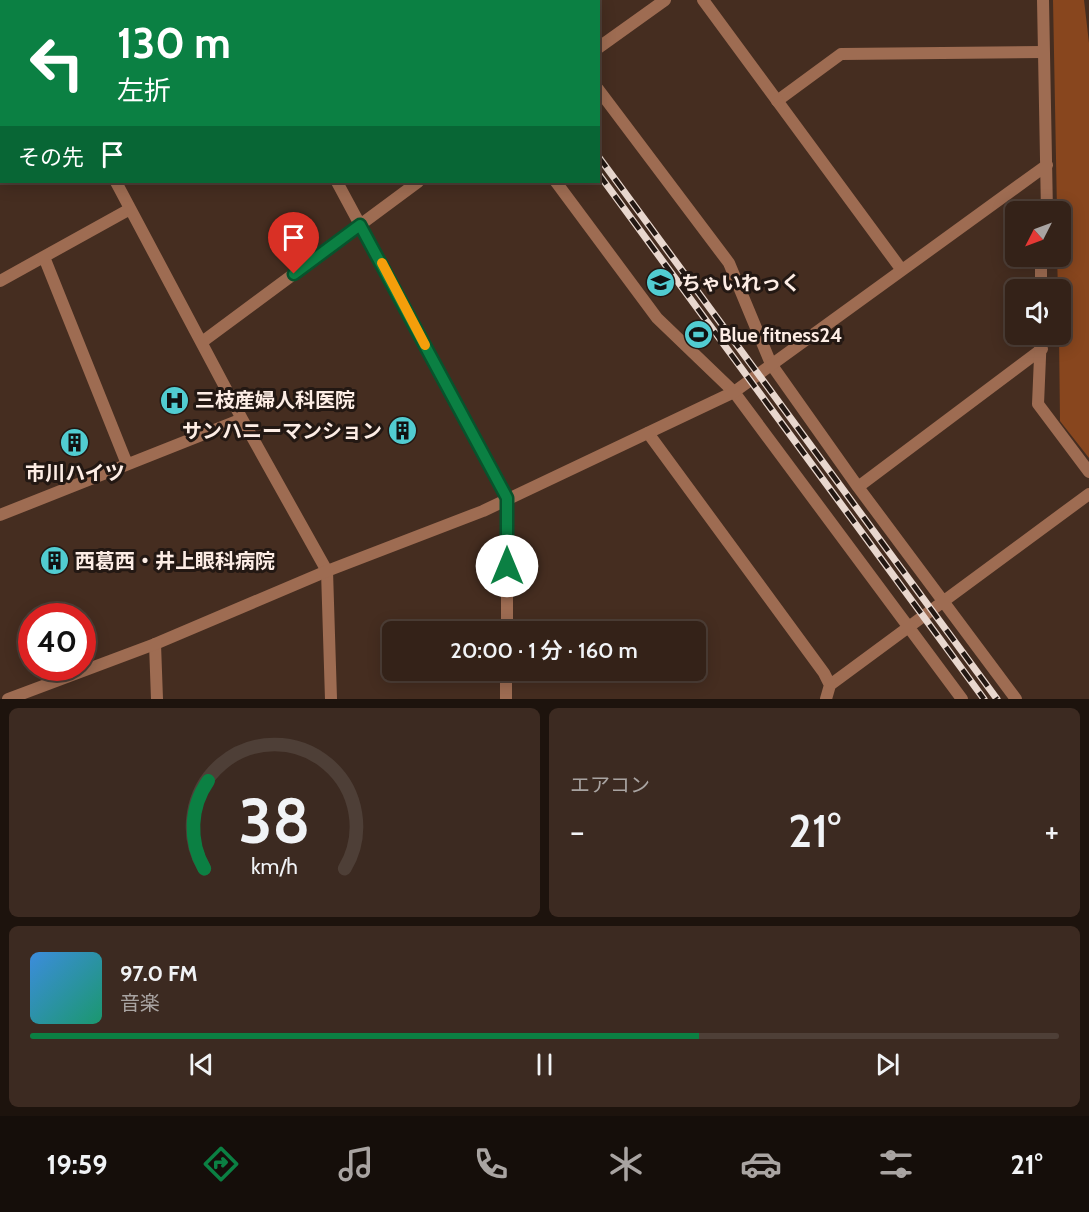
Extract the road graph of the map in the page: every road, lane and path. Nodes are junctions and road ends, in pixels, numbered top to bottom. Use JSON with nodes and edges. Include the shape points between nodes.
{"nodes":[{"id":1,"x":665,"y":0,"type":"edge"},
{"id":2,"x":703,"y":0,"type":"edge"},
{"id":3,"x":1043,"y":0,"type":"edge"},
{"id":4,"x":600,"y":47,"type":"edge"},
{"id":5,"x":1043,"y":52,"type":"junction"},
{"id":6,"x":600,"y":92,"type":"edge"},
{"id":7,"x":777,"y":101,"type":"junction"},
{"id":8,"x":1047,"y":165,"type":"junction"},
{"id":9,"x":117,"y":183,"type":"edge"},
{"id":10,"x":338,"y":183,"type":"edge"},
{"id":11,"x":417,"y":183,"type":"edge"},
{"id":12,"x":557,"y":183,"type":"edge"},
{"id":13,"x":1047,"y":201,"type":"edge"},
{"id":14,"x":130,"y":209,"type":"junction"},
{"id":15,"x":360,"y":225,"type":"junction"},
{"id":16,"x":44,"y":257,"type":"junction"},
{"id":17,"x":901,"y":269,"type":"junction"},
{"id":18,"x":0,"y":281,"type":"edge"},
{"id":19,"x":202,"y":342,"type":"junction"},
{"id":20,"x":1041,"y":345,"type":"edge"},
{"id":21,"x":1041,"y":349,"type":"junction"},
{"id":22,"x":771,"y":364,"type":"junction"},
{"id":23,"x":734,"y":392,"type":"junction"},
{"id":24,"x":242,"y":419,"type":"junction"},
{"id":25,"x":648,"y":433,"type":"junction"},
{"id":26,"x":127,"y":464,"type":"junction"},
{"id":27,"x":1089,"y":472,"type":"edge"},
{"id":28,"x":858,"y":488,"type":"junction"},
{"id":29,"x":1089,"y":494,"type":"edge"},
{"id":30,"x":507,"y":498,"type":"junction"},
{"id":31,"x":0,"y":515,"type":"edge"},
{"id":32,"x":327,"y":571,"type":"junction"},
{"id":33,"x":943,"y":602,"type":"junction"},
{"id":34,"x":507,"y":621,"type":"edge"},
{"id":35,"x":909,"y":627,"type":"junction"},
{"id":36,"x":155,"y":644,"type":"junction"},
{"id":37,"x":506,"y":681,"type":"edge"},
{"id":38,"x":830,"y":685,"type":"junction"},
{"id":39,"x":8,"y":699,"type":"edge"},
{"id":40,"x":157,"y":699,"type":"edge"},
{"id":41,"x":331,"y":699,"type":"edge"},
{"id":42,"x":506,"y":699,"type":"edge"},
{"id":43,"x":826,"y":699,"type":"edge"},
{"id":44,"x":962,"y":699,"type":"edge"},
{"id":45,"x":1016,"y":699,"type":"edge"}],
"edges":[{"from":1,"to":4,"type":"street"},
{"from":2,"to":7,"type":"street"},
{"from":3,"to":5,"type":"street"},
{"from":5,"to":7,"type":"street","via":[[841,54]]},
{"from":5,"to":8,"type":"street"},
{"from":6,"to":22,"type":"street","via":[[729,263]]},
{"from":7,"to":17,"type":"street"},
{"from":8,"to":13,"type":"street"},
{"from":8,"to":17,"type":"street"},
{"from":9,"to":14,"type":"street"},
{"from":10,"to":15,"type":"street"},
{"from":11,"to":15,"type":"street"},
{"from":12,"to":23,"type":"street","via":[[657,318]]},
{"from":14,"to":16,"type":"street"},
{"from":14,"to":19,"type":"street"},
{"from":15,"to":19,"type":"street"},
{"from":15,"to":30,"type":"street"},
{"from":16,"to":18,"type":"street"},
{"from":16,"to":26,"type":"street"},
{"from":17,"to":22,"type":"street"},
{"from":19,"to":24,"type":"street"},
{"from":20,"to":21,"type":"street"},
{"from":21,"to":27,"type":"street","via":[[1038,404]]},
{"from":21,"to":28,"type":"street"},
{"from":22,"to":23,"type":"street"},
{"from":22,"to":28,"type":"street"},
{"from":23,"to":25,"type":"street"},
{"from":23,"to":35,"type":"street"},
{"from":24,"to":26,"type":"street"},
{"from":24,"to":32,"type":"street"},
{"from":25,"to":30,"type":"street"},
{"from":25,"to":38,"type":"street"},
{"from":26,"to":31,"type":"street"},
{"from":28,"to":33,"type":"street"},
{"from":29,"to":33,"type":"street"},
{"from":30,"to":32,"type":"street","via":[[483,511]]},
{"from":30,"to":34,"type":"street"},
{"from":32,"to":36,"type":"street"},
{"from":32,"to":41,"type":"street"},
{"from":33,"to":35,"type":"street"},
{"from":33,"to":45,"type":"street"},
{"from":35,"to":38,"type":"street"},
{"from":35,"to":44,"type":"street"},
{"from":36,"to":39,"type":"street"},
{"from":36,"to":40,"type":"street"},
{"from":37,"to":42,"type":"street"},
{"from":38,"to":43,"type":"street"}]}
